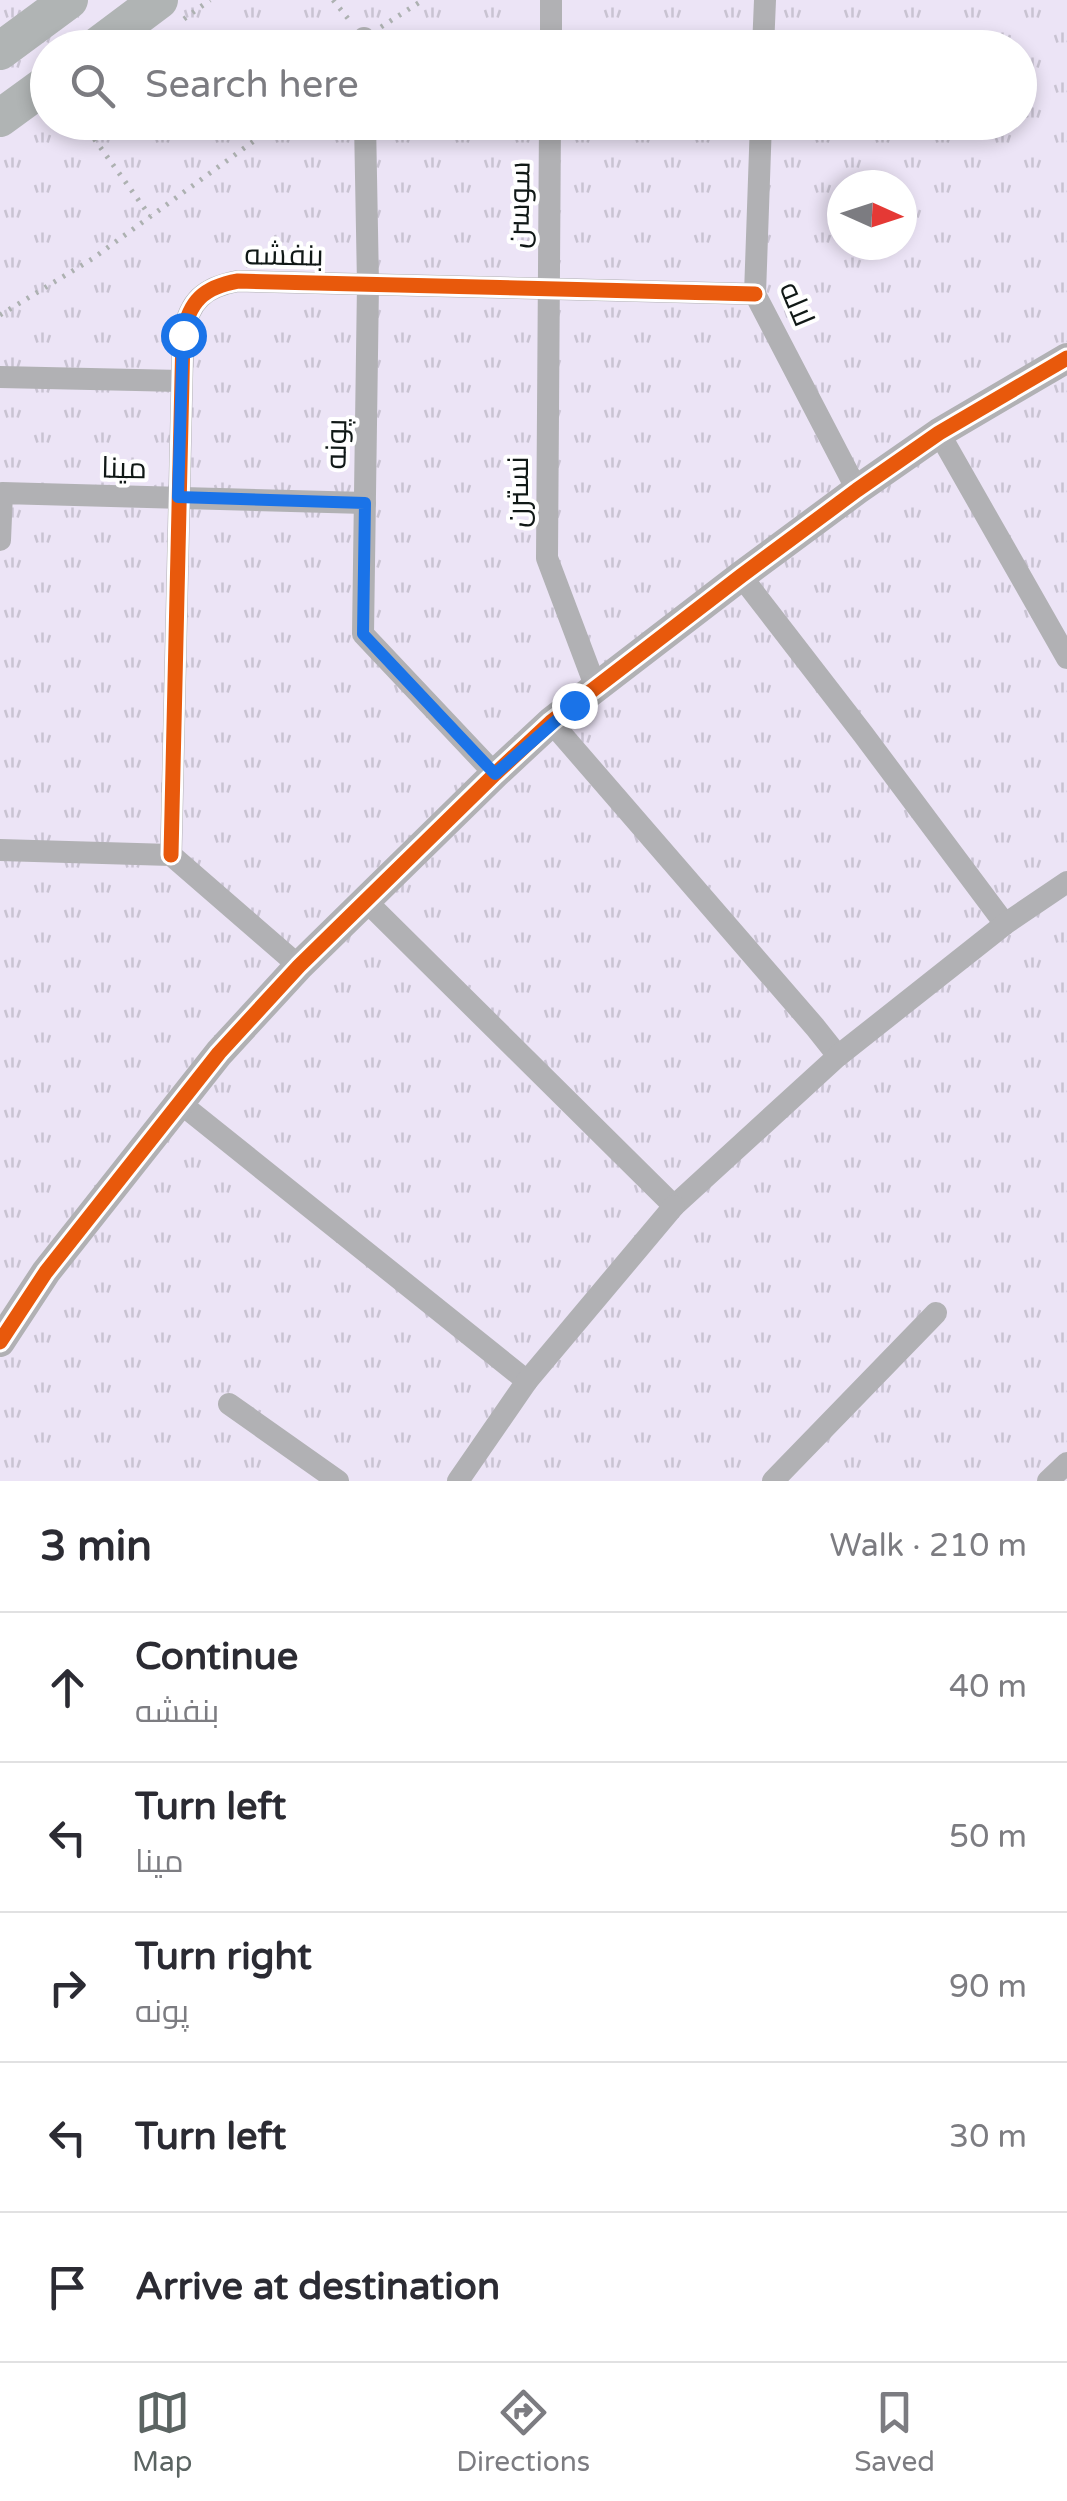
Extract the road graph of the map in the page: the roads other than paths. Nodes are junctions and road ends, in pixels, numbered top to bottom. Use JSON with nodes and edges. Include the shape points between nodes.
{"nodes":[{"id":1,"x":68,"y":0,"type":"edge"},
{"id":2,"x":159,"y":0,"type":"edge"},
{"id":3,"x":551,"y":0,"type":"edge"},
{"id":4,"x":765,"y":0,"type":"edge"},
{"id":5,"x":119,"y":30,"type":"edge"},
{"id":6,"x":551,"y":30,"type":"edge"},
{"id":7,"x":764,"y":30,"type":"edge"},
{"id":8,"x":0,"y":50,"type":"edge"},
{"id":9,"x":30,"y":96,"type":"edge"},
{"id":10,"x":0,"y":118,"type":"edge"},
{"id":11,"x":365,"y":140,"type":"edge"},
{"id":12,"x":550,"y":140,"type":"edge"},
{"id":13,"x":760,"y":140,"type":"edge"},
{"id":14,"x":368,"y":284,"type":"junction"},
{"id":15,"x":548,"y":288,"type":"junction"},
{"id":16,"x":755,"y":294,"type":"junction"},
{"id":17,"x":1067,"y":358,"type":"edge"},
{"id":18,"x":0,"y":376,"type":"edge"},
{"id":19,"x":181,"y":380,"type":"junction"},
{"id":20,"x":938,"y":433,"type":"junction"},
{"id":21,"x":858,"y":490,"type":"junction"},
{"id":22,"x":2,"y":493,"type":"edge"},
{"id":23,"x":178,"y":497,"type":"junction"},
{"id":24,"x":365,"y":503,"type":"junction"},
{"id":25,"x":0,"y":540,"type":"edge"},
{"id":26,"x":741,"y":576,"type":"junction"},
{"id":27,"x":1067,"y":658,"type":"edge"},
{"id":28,"x":596,"y":688,"type":"junction"},
{"id":29,"x":551,"y":722,"type":"junction"},
{"id":30,"x":495,"y":774,"type":"junction"},
{"id":31,"x":0,"y":850,"type":"edge"},
{"id":32,"x":171,"y":855,"type":"junction"},
{"id":33,"x":1067,"y":882,"type":"edge"},
{"id":34,"x":364,"y":900,"type":"junction"},
{"id":35,"x":1005,"y":924,"type":"junction"},
{"id":36,"x":298,"y":966,"type":"junction"},
{"id":37,"x":838,"y":1056,"type":"junction"},
{"id":38,"x":180,"y":1103,"type":"junction"},
{"id":39,"x":674,"y":1206,"type":"junction"},
{"id":40,"x":936,"y":1313,"type":"dead end"},
{"id":41,"x":0,"y":1342,"type":"edge"},
{"id":42,"x":528,"y":1380,"type":"junction"},
{"id":43,"x":228,"y":1404,"type":"dead end"},
{"id":44,"x":1067,"y":1463,"type":"edge"},
{"id":45,"x":338,"y":1481,"type":"edge"},
{"id":46,"x":458,"y":1481,"type":"edge"},
{"id":47,"x":772,"y":1481,"type":"edge"},
{"id":48,"x":1048,"y":1481,"type":"edge"}],
"edges":[{"from":1,"to":8,"type":"main road"},
{"from":2,"to":5,"type":"main road"},
{"from":3,"to":6,"type":"street"},
{"from":4,"to":7,"type":"street"},
{"from":9,"to":10,"type":"main road"},
{"from":11,"to":14,"type":"street","name":"پونه"},
{"from":12,"to":15,"type":"street","name":"سوسن"},
{"from":13,"to":16,"type":"street","name":"لاله"},
{"from":14,"to":15,"type":"street","name":"بنفشه"},
{"from":14,"to":19,"type":"street","name":"بنفشه","via":[[238,280],[206,291],[186,318]]},
{"from":14,"to":24,"type":"street","name":"پونه"},
{"from":15,"to":16,"type":"street","name":"بنفشه"},
{"from":15,"to":28,"type":"street","name":"نسترن","via":[[548,558]]},
{"from":16,"to":21,"type":"street","name":"لاله"},
{"from":17,"to":20,"type":"street"},
{"from":18,"to":19,"type":"street"},
{"from":19,"to":23,"type":"street","name":"بنفشه"},
{"from":20,"to":21,"type":"street"},
{"from":20,"to":27,"type":"street"},
{"from":21,"to":26,"type":"street"},
{"from":22,"to":23,"type":"street","name":"مینا"},
{"from":22,"to":25,"type":"street"},
{"from":23,"to":24,"type":"street","name":"مینا"},
{"from":23,"to":32,"type":"street","name":"بنفشه"},
{"from":24,"to":30,"type":"street","name":"پونه","via":[[363,634]]},
{"from":26,"to":28,"type":"street"},
{"from":26,"to":35,"type":"street"},
{"from":28,"to":29,"type":"street"},
{"from":29,"to":30,"type":"street"},
{"from":29,"to":37,"type":"street"},
{"from":30,"to":34,"type":"street"},
{"from":31,"to":32,"type":"street"},
{"from":32,"to":36,"type":"street"},
{"from":33,"to":35,"type":"street"},
{"from":34,"to":36,"type":"street"},
{"from":34,"to":39,"type":"street"},
{"from":35,"to":37,"type":"street"},
{"from":36,"to":38,"type":"street"},
{"from":37,"to":39,"type":"street"},
{"from":38,"to":41,"type":"street","via":[[46,1272]]},
{"from":38,"to":42,"type":"street"},
{"from":39,"to":42,"type":"street"},
{"from":40,"to":47,"type":"street"},
{"from":42,"to":46,"type":"street"},
{"from":43,"to":45,"type":"street"},
{"from":44,"to":48,"type":"street"}]}
